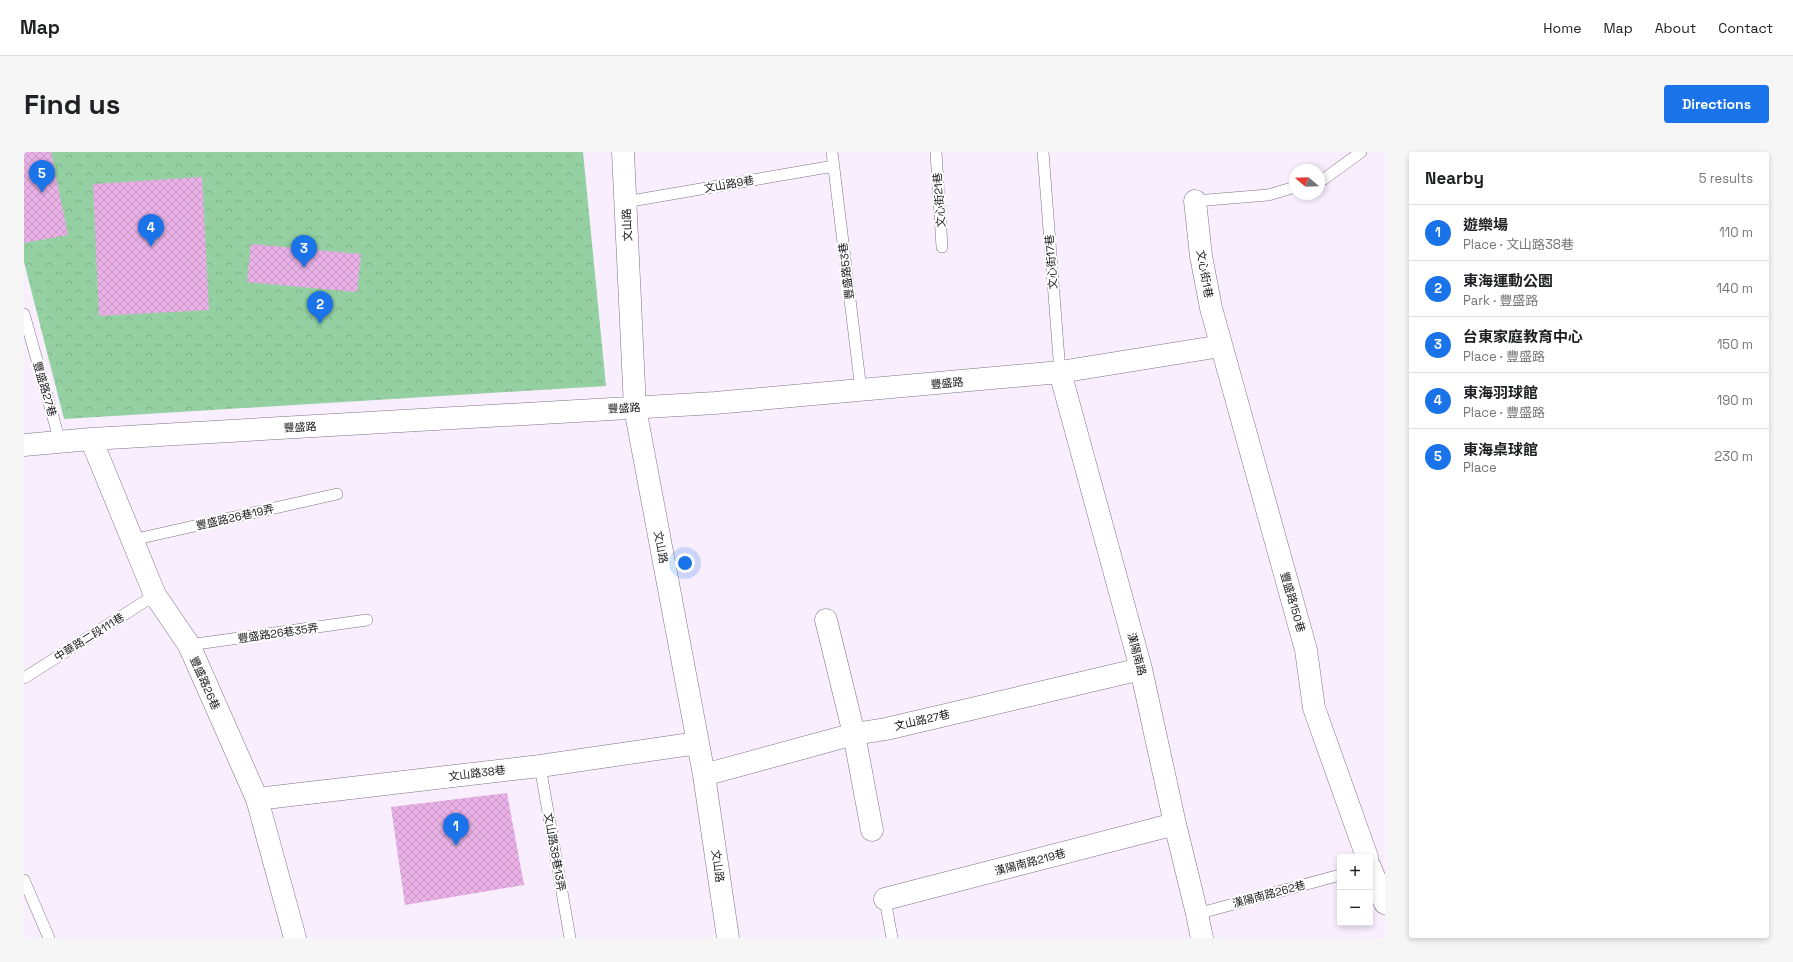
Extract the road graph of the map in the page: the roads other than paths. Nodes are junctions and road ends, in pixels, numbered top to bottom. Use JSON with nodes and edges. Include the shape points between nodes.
{"nodes":[{"id":1,"x":623,"y":152,"type":"edge"},
{"id":2,"x":832,"y":152,"type":"edge"},
{"id":3,"x":936,"y":152,"type":"edge"},
{"id":4,"x":1043,"y":152,"type":"edge"},
{"id":5,"x":1361,"y":152,"type":"edge"},
{"id":6,"x":834,"y":166,"type":"junction"},
{"id":7,"x":1325,"y":178,"type":"edge"},
{"id":8,"x":1289,"y":189,"type":"edge"},
{"id":9,"x":1195,"y":201,"type":"joint"},
{"id":10,"x":625,"y":202,"type":"junction"},
{"id":11,"x":942,"y":247,"type":"dead end"},
{"id":12,"x":24,"y":314,"type":"edge"},
{"id":13,"x":1221,"y":346,"type":"junction"},
{"id":14,"x":1060,"y":372,"type":"junction"},
{"id":15,"x":861,"y":390,"type":"junction"},
{"id":16,"x":635,"y":408,"type":"junction"},
{"id":17,"x":90,"y":439,"type":"junction"},
{"id":18,"x":60,"y":442,"type":"junction"},
{"id":19,"x":24,"y":445,"type":"edge"},
{"id":20,"x":337,"y":494,"type":"dead end"},
{"id":21,"x":132,"y":540,"type":"junction"},
{"id":22,"x":155,"y":595,"type":"junction"},
{"id":23,"x":367,"y":620,"type":"dead end"},
{"id":24,"x":826,"y":620,"type":"dead end"},
{"id":25,"x":188,"y":645,"type":"junction"},
{"id":26,"x":1141,"y":669,"type":"junction"},
{"id":27,"x":24,"y":678,"type":"edge"},
{"id":28,"x":854,"y":734,"type":"junction"},
{"id":29,"x":698,"y":743,"type":"junction"},
{"id":30,"x":540,"y":766,"type":"junction"},
{"id":31,"x":704,"y":775,"type":"junction"},
{"id":32,"x":257,"y":799,"type":"junction"},
{"id":33,"x":1175,"y":824,"type":"junction"},
{"id":34,"x":872,"y":830,"type":"dead end"},
{"id":35,"x":1365,"y":854,"type":"edge"},
{"id":36,"x":1373,"y":874,"type":"edge"},
{"id":37,"x":1337,"y":876,"type":"edge"},
{"id":38,"x":24,"y":880,"type":"edge"},
{"id":39,"x":885,"y":899,"type":"joint"},
{"id":40,"x":1385,"y":903,"type":"edge"},
{"id":41,"x":1197,"y":914,"type":"junction"},
{"id":42,"x":49,"y":938,"type":"edge"},
{"id":43,"x":295,"y":938,"type":"edge"},
{"id":44,"x":570,"y":938,"type":"edge"},
{"id":45,"x":728,"y":938,"type":"edge"},
{"id":46,"x":892,"y":938,"type":"edge"},
{"id":47,"x":1202,"y":938,"type":"edge"}],
"edges":[{"from":1,"to":10,"type":"street","name":"文山路"},
{"from":2,"to":6,"type":"lane","name":"豐盛路53巷"},
{"from":3,"to":11,"type":"lane","name":"文心街21巷"},
{"from":4,"to":14,"type":"lane","name":"文心街17巷"},
{"from":5,"to":7,"type":"lane"},
{"from":6,"to":10,"type":"lane","name":"文山路9巷"},
{"from":6,"to":15,"type":"lane","name":"豐盛路53巷"},
{"from":8,"to":9,"type":"lane","via":[[1268,195]]},
{"from":9,"to":13,"type":"street","name":"文心街1巷","via":[[1201,256]]},
{"from":10,"to":16,"type":"street","name":"文山路"},
{"from":12,"to":18,"type":"lane","name":"豐盛路27巷"},
{"from":13,"to":14,"type":"street","name":"豐盛路"},
{"from":13,"to":35,"type":"street","name":"豐盛路150巷","via":[[1306,650],[1314,708]]},
{"from":14,"to":15,"type":"street","name":"豐盛路"},
{"from":14,"to":26,"type":"street","name":"漢陽南路"},
{"from":15,"to":16,"type":"street","name":"豐盛路"},
{"from":16,"to":17,"type":"street","name":"豐盛路"},
{"from":16,"to":29,"type":"street","name":"文山路"},
{"from":17,"to":18,"type":"street","name":"豐盛路"},
{"from":17,"to":21,"type":"street","name":"豐盛路26巷"},
{"from":18,"to":19,"type":"street","name":"豐盛路"},
{"from":20,"to":21,"type":"lane","name":"豐盛路26巷19弄"},
{"from":21,"to":22,"type":"street","name":"豐盛路26巷"},
{"from":22,"to":25,"type":"street","name":"豐盛路26巷"},
{"from":22,"to":27,"type":"lane","name":"中華路二段111巷"},
{"from":23,"to":25,"type":"lane","name":"豐盛路26巷35弄"},
{"from":24,"to":28,"type":"street"},
{"from":25,"to":32,"type":"street","name":"豐盛路26巷"},
{"from":26,"to":28,"type":"street","name":"文山路27巷"},
{"from":26,"to":33,"type":"street","name":"漢陽南路"},
{"from":28,"to":31,"type":"street","name":"文山路27巷"},
{"from":28,"to":34,"type":"street"},
{"from":29,"to":30,"type":"street","name":"文山路38巷"},
{"from":29,"to":31,"type":"street","name":"文山路"},
{"from":30,"to":32,"type":"street","name":"文山路38巷"},
{"from":30,"to":44,"type":"lane","name":"文山路38巷13弄"},
{"from":31,"to":45,"type":"street","name":"文山路"},
{"from":32,"to":43,"type":"street","name":"豐盛路26巷"},
{"from":33,"to":39,"type":"street","name":"漢陽南路219巷"},
{"from":33,"to":41,"type":"street","name":"漢陽南路"},
{"from":36,"to":40,"type":"street"},
{"from":37,"to":41,"type":"lane","name":"漢陽南路262巷"},
{"from":38,"to":42,"type":"lane"},
{"from":39,"to":46,"type":"lane"},
{"from":41,"to":47,"type":"street","name":"漢陽南路"}]}
